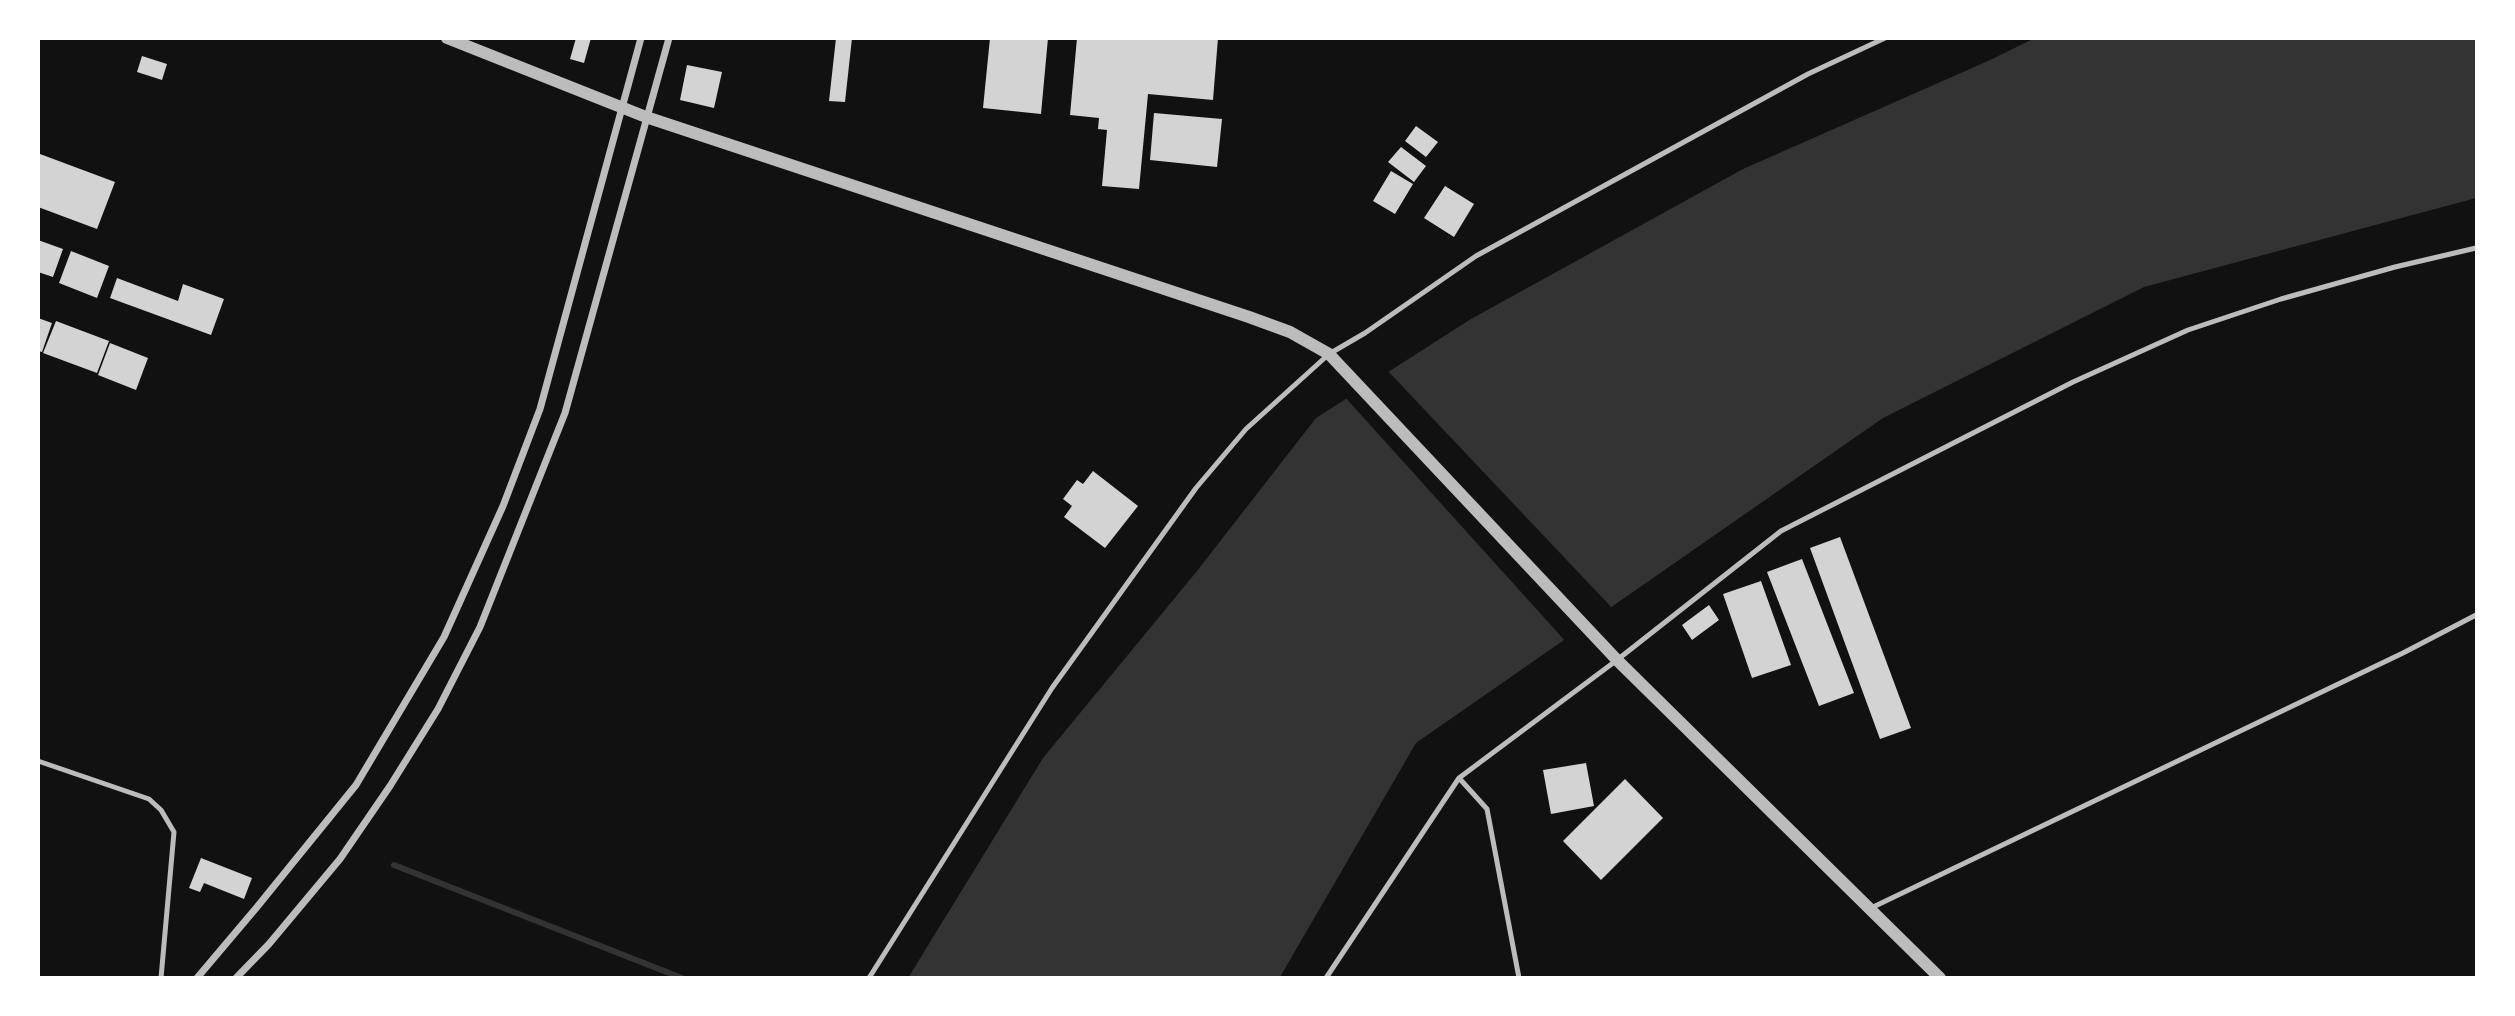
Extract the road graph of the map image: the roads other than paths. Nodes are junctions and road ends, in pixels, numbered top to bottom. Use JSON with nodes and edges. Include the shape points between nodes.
{"nodes":[{"id":1,"x":447,"y":38,"type":"edge"},
{"id":2,"x":641,"y":38,"type":"edge"},
{"id":3,"x":669,"y":38,"type":"edge"},
{"id":4,"x":1885,"y":38,"type":"edge"},
{"id":5,"x":621,"y":107,"type":"junction"},
{"id":6,"x":646,"y":117,"type":"junction"},
{"id":7,"x":2476,"y":248,"type":"edge"},
{"id":8,"x":1329,"y":354,"type":"junction"},
{"id":9,"x":2476,"y":615,"type":"edge"},
{"id":10,"x":1617,"y":660,"type":"junction"},
{"id":11,"x":38,"y":761,"type":"edge"},
{"id":12,"x":1459,"y":778,"type":"junction"},
{"id":13,"x":1871,"y":908,"type":"junction"},
{"id":14,"x":161,"y":978,"type":"edge"},
{"id":15,"x":197,"y":978,"type":"edge"},
{"id":16,"x":236,"y":978,"type":"edge"},
{"id":17,"x":869,"y":978,"type":"edge"},
{"id":18,"x":1326,"y":978,"type":"edge"},
{"id":19,"x":1519,"y":978,"type":"edge"},
{"id":20,"x":1940,"y":978,"type":"edge"}],
"edges":[{"from":1,"to":5,"type":"street"},
{"from":2,"to":5,"type":"street"},
{"from":3,"to":6,"type":"street"},
{"from":4,"to":8,"type":"lane","via":[[1808,74],[1476,256]]},
{"from":5,"to":6,"type":"street"},
{"from":5,"to":15,"type":"street","via":[[540,409],[503,506],[444,637],[356,785]]},
{"from":6,"to":8,"type":"street","via":[[1249,317],[1290,332]]},
{"from":6,"to":16,"type":"street","via":[[565,413],[480,627],[438,709],[340,859]]},
{"from":7,"to":10,"type":"lane","via":[[2281,299],[2188,330],[2073,382],[1782,531]]},
{"from":8,"to":10,"type":"street"},
{"from":8,"to":17,"type":"lane","via":[[1246,429],[1196,488],[1052,688]]},
{"from":9,"to":13,"type":"lane"},
{"from":10,"to":12,"type":"lane"},
{"from":10,"to":13,"type":"street"},
{"from":11,"to":14,"type":"lane","via":[[149,799],[174,832]]},
{"from":12,"to":18,"type":"lane"},
{"from":12,"to":19,"type":"lane","via":[[1487,809]]},
{"from":13,"to":20,"type":"street"}]}
